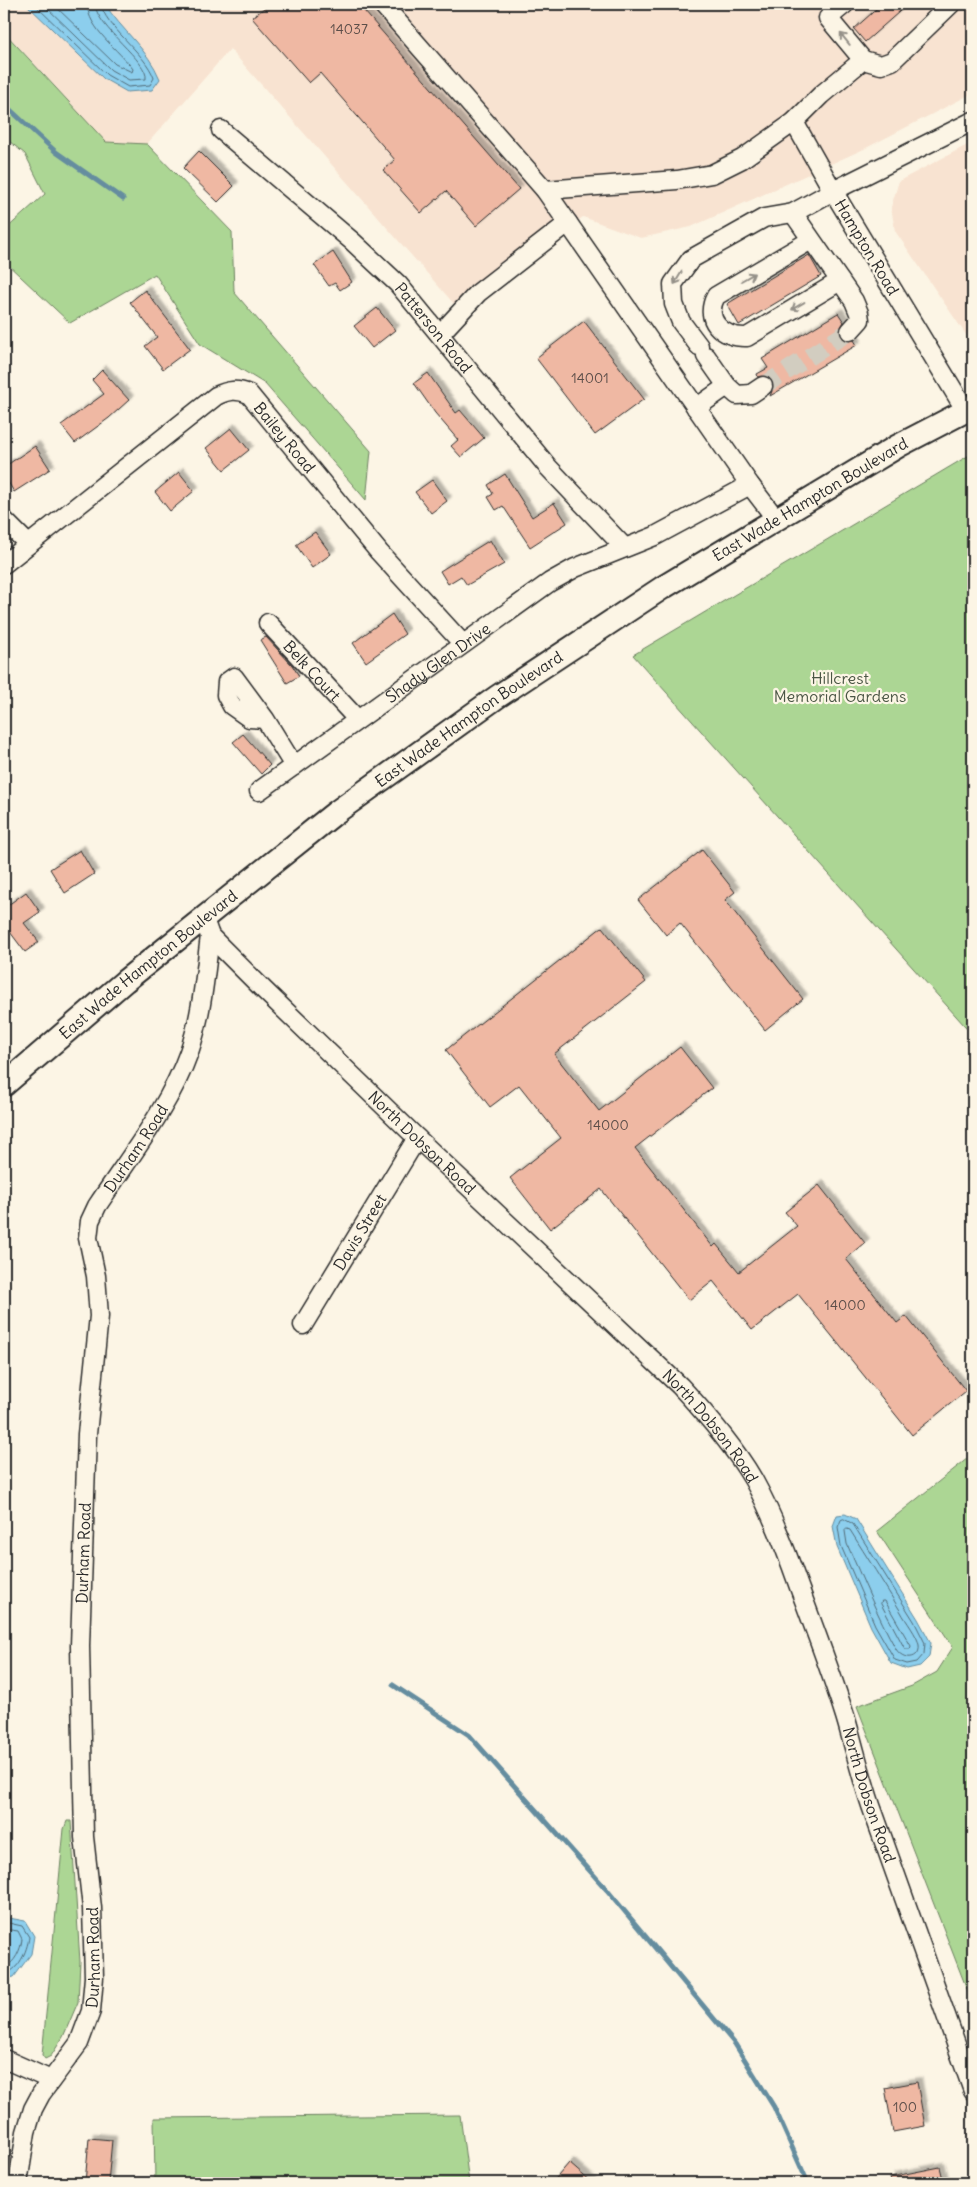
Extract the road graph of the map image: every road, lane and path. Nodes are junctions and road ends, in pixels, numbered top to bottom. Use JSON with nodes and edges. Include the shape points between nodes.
{"nodes":[{"id":1,"x":382,"y":4,"type":"edge"},
{"id":2,"x":845,"y":4,"type":"edge"},
{"id":3,"x":951,"y":4,"type":"edge"},
{"id":4,"x":863,"y":60,"type":"junction"},
{"id":5,"x":973,"y":121,"type":"edge"},
{"id":6,"x":794,"y":122,"type":"junction"},
{"id":7,"x":221,"y":130,"type":"dead end"},
{"id":8,"x":545,"y":190,"type":"junction"},
{"id":9,"x":833,"y":191,"type":"junction"},
{"id":10,"x":793,"y":213,"type":"junction"},
{"id":11,"x":568,"y":223,"type":"junction"},
{"id":12,"x":811,"y":240,"type":"junction"},
{"id":13,"x":840,"y":281,"type":"junction"},
{"id":14,"x":850,"y":331,"type":"tunnel mouth"},
{"id":15,"x":440,"y":334,"type":"junction"},
{"id":16,"x":727,"y":386,"type":"junction"},
{"id":17,"x":763,"y":386,"type":"tunnel mouth"},
{"id":18,"x":696,"y":408,"type":"junction"},
{"id":19,"x":970,"y":409,"type":"edge"},
{"id":20,"x":750,"y":485,"type":"junction"},
{"id":21,"x":776,"y":519,"type":"junction"},
{"id":22,"x":4,"y":520,"type":"edge"},
{"id":23,"x":28,"y":544,"type":"junction"},
{"id":24,"x":624,"y":547,"type":"junction"},
{"id":25,"x":4,"y":564,"type":"edge"},
{"id":26,"x":268,"y":623,"type":"dead end"},
{"id":27,"x":462,"y":644,"type":"junction"},
{"id":28,"x":265,"y":719,"type":"dead end"},
{"id":29,"x":358,"y":719,"type":"junction"},
{"id":30,"x":294,"y":766,"type":"junction"},
{"id":31,"x":258,"y":791,"type":"dead end"},
{"id":32,"x":207,"y":928,"type":"junction"},
{"id":33,"x":4,"y":1085,"type":"edge"},
{"id":34,"x":417,"y":1138,"type":"junction"},
{"id":35,"x":302,"y":1325,"type":"dead end"},
{"id":36,"x":4,"y":2059,"type":"edge"},
{"id":37,"x":51,"y":2080,"type":"junction"},
{"id":38,"x":973,"y":2090,"type":"edge"},
{"id":39,"x":973,"y":2100,"type":"edge"},
{"id":40,"x":18,"y":2183,"type":"edge"}],
"edges":[{"from":1,"to":8,"type":"street"},
{"from":4,"to":2,"type":"street","one_way":true,"via":[[828,18]]},
{"from":3,"to":4,"type":"street","via":[[892,61],[881,65]]},
{"from":4,"to":6,"type":"street"},
{"from":5,"to":9,"type":"street","name":"Hampton Road"},
{"from":6,"to":8,"type":"street","via":[[742,160],[712,174],[677,180]]},
{"from":6,"to":9,"type":"street"},
{"from":7,"to":15,"type":"street","name":"Patterson Road","via":[[352,240],[398,284]]},
{"from":8,"to":11,"type":"street"},
{"from":9,"to":10,"type":"street"},
{"from":9,"to":19,"type":"street","name":"Hampton Road"},
{"from":10,"to":12,"type":"street"},
{"from":10,"to":16,"type":"street","one_way":true,"via":[[764,218],[712,246],[691,259],[674,284],[674,304],[681,322]]},
{"from":11,"to":15,"type":"street","via":[[478,293]]},
{"from":11,"to":18,"type":"street"},
{"from":12,"to":13,"type":"street"},
{"from":13,"to":12,"type":"street","one_way":true,"via":[[747,338],[730,336],[716,325],[712,304],[716,296]]},
{"from":13,"to":14,"type":"street","via":[[859,313],[860,320]]},
{"from":15,"to":24,"type":"street","name":"Patterson Road","via":[[548,467]]},
{"from":16,"to":17,"type":"street","via":[[742,396]]},
{"from":16,"to":18,"type":"street"},
{"from":18,"to":20,"type":"street"},
{"from":19,"to":21,"type":"main road","name":"East Wade Hampton Boulevard","via":[[898,446]]},
{"from":20,"to":21,"type":"street"},
{"from":20,"to":24,"type":"street","name":"Shady Glen Drive","via":[[656,536]]},
{"from":21,"to":32,"type":"main road","name":"East Wade Hampton Boulevard","via":[[662,588],[497,696],[335,813]]},
{"from":22,"to":23,"type":"street"},
{"from":23,"to":25,"type":"street","name":"Bailey Road"},
{"from":23,"to":27,"type":"street","name":"Bailey Road","via":[[216,396],[241,391],[249,394],[379,552]]},
{"from":24,"to":27,"type":"street","name":"Shady Glen Drive","via":[[550,582]]},
{"from":26,"to":29,"type":"street","name":"Belk Court"},
{"from":27,"to":29,"type":"street","name":"Shady Glen Drive"},
{"from":28,"to":30,"type":"street"},
{"from":29,"to":30,"type":"street","name":"Shady Glen Drive"},
{"from":30,"to":31,"type":"street","name":"Shady Glen Drive"},
{"from":32,"to":33,"type":"main road","name":"East Wade Hampton Boulevard","via":[[125,981]]},
{"from":32,"to":34,"type":"street","name":"North Dobson Road"},
{"from":32,"to":37,"type":"street","name":"Durham Road","via":[[196,1030],[181,1073],[90,1222],[88,1238],[96,1276],[99,1316],[87,1434],[80,1646],[84,1837],[92,1908],[94,1977],[91,2011],[79,2043]]},
{"from":34,"to":35,"type":"street","name":"Davis Street"},
{"from":34,"to":38,"type":"street","name":"North Dobson Road","via":[[680,1386],[712,1422],[753,1479],[783,1543],[808,1612],[845,1717],[861,1779]]},
{"from":36,"to":37,"type":"street"},
{"from":37,"to":40,"type":"street","name":"Durham Road","via":[[33,2109]]},
{"from":38,"to":39,"type":"street","name":"North Dobson Road"}]}
